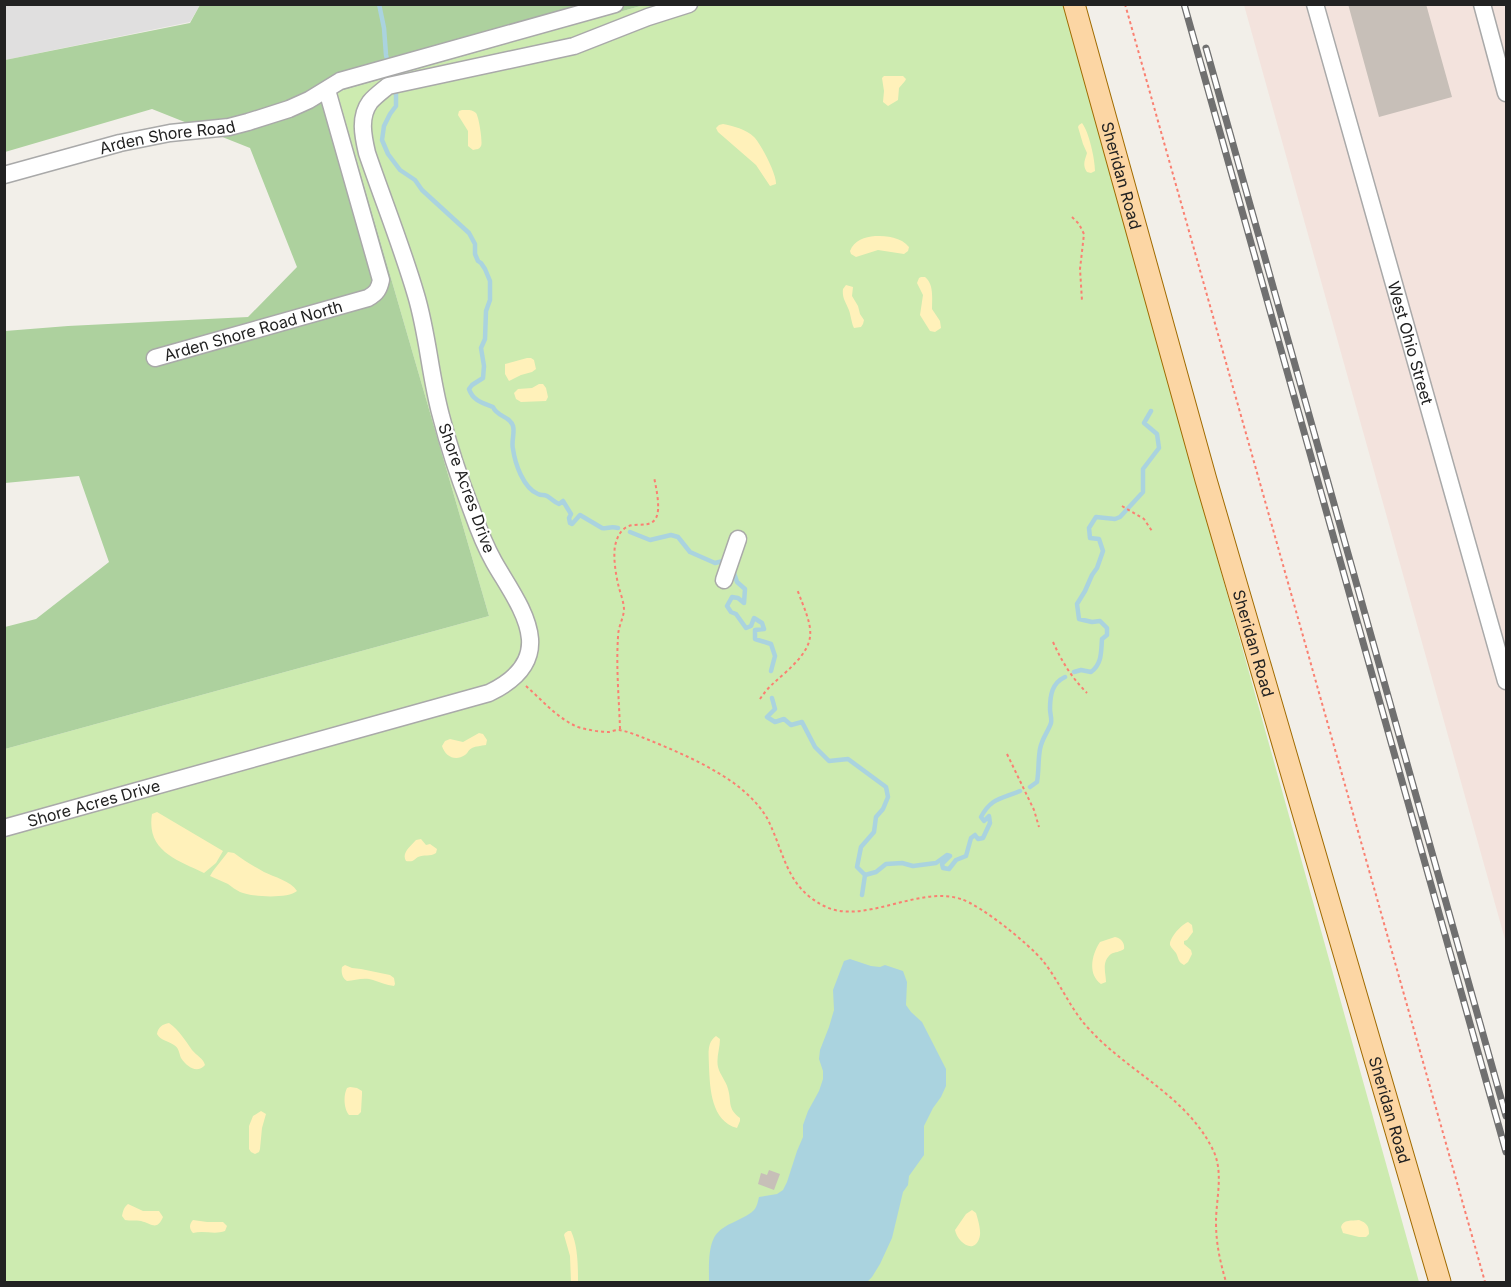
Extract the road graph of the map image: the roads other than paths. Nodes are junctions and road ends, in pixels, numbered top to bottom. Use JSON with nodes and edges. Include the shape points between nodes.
{"nodes":[{"id":1,"x":615,"y":4,"type":"edge"},
{"id":2,"x":689,"y":4,"type":"edge"},
{"id":3,"x":1074,"y":4,"type":"edge"},
{"id":4,"x":1315,"y":4,"type":"edge"},
{"id":5,"x":1482,"y":4,"type":"edge"},
{"id":6,"x":327,"y":90,"type":"junction"},
{"id":7,"x":1506,"y":93,"type":"edge"},
{"id":8,"x":4,"y":175,"type":"edge"},
{"id":9,"x":155,"y":358,"type":"dead end"},
{"id":10,"x":738,"y":539,"type":"dead end"},
{"id":11,"x":724,"y":580,"type":"dead end"},
{"id":12,"x":1506,"y":681,"type":"edge"},
{"id":13,"x":4,"y":828,"type":"edge"},
{"id":14,"x":1440,"y":1282,"type":"edge"}],
"edges":[{"from":1,"to":6,"type":"street","name":"Arden Shore Road","via":[[340,81]]},
{"from":2,"to":13,"type":"street","name":"Shore Acres Drive","via":[[574,46],[388,86],[369,103],[362,121],[367,153],[416,296],[452,456],[472,514],[526,620],[530,641],[520,671],[507,684],[489,693]]},
{"from":3,"to":14,"type":"main road","name":"Sheridan Road","via":[[1206,480]]},
{"from":4,"to":12,"type":"street","name":"West Ohio Street"},
{"from":5,"to":7,"type":"street"},
{"from":6,"to":8,"type":"street","name":"Arden Shore Road","via":[[289,109],[248,122],[120,143]]},
{"from":6,"to":9,"type":"street","name":"Arden Shore Road North","via":[[381,280],[375,295]]},
{"from":10,"to":11,"type":"street"}]}
